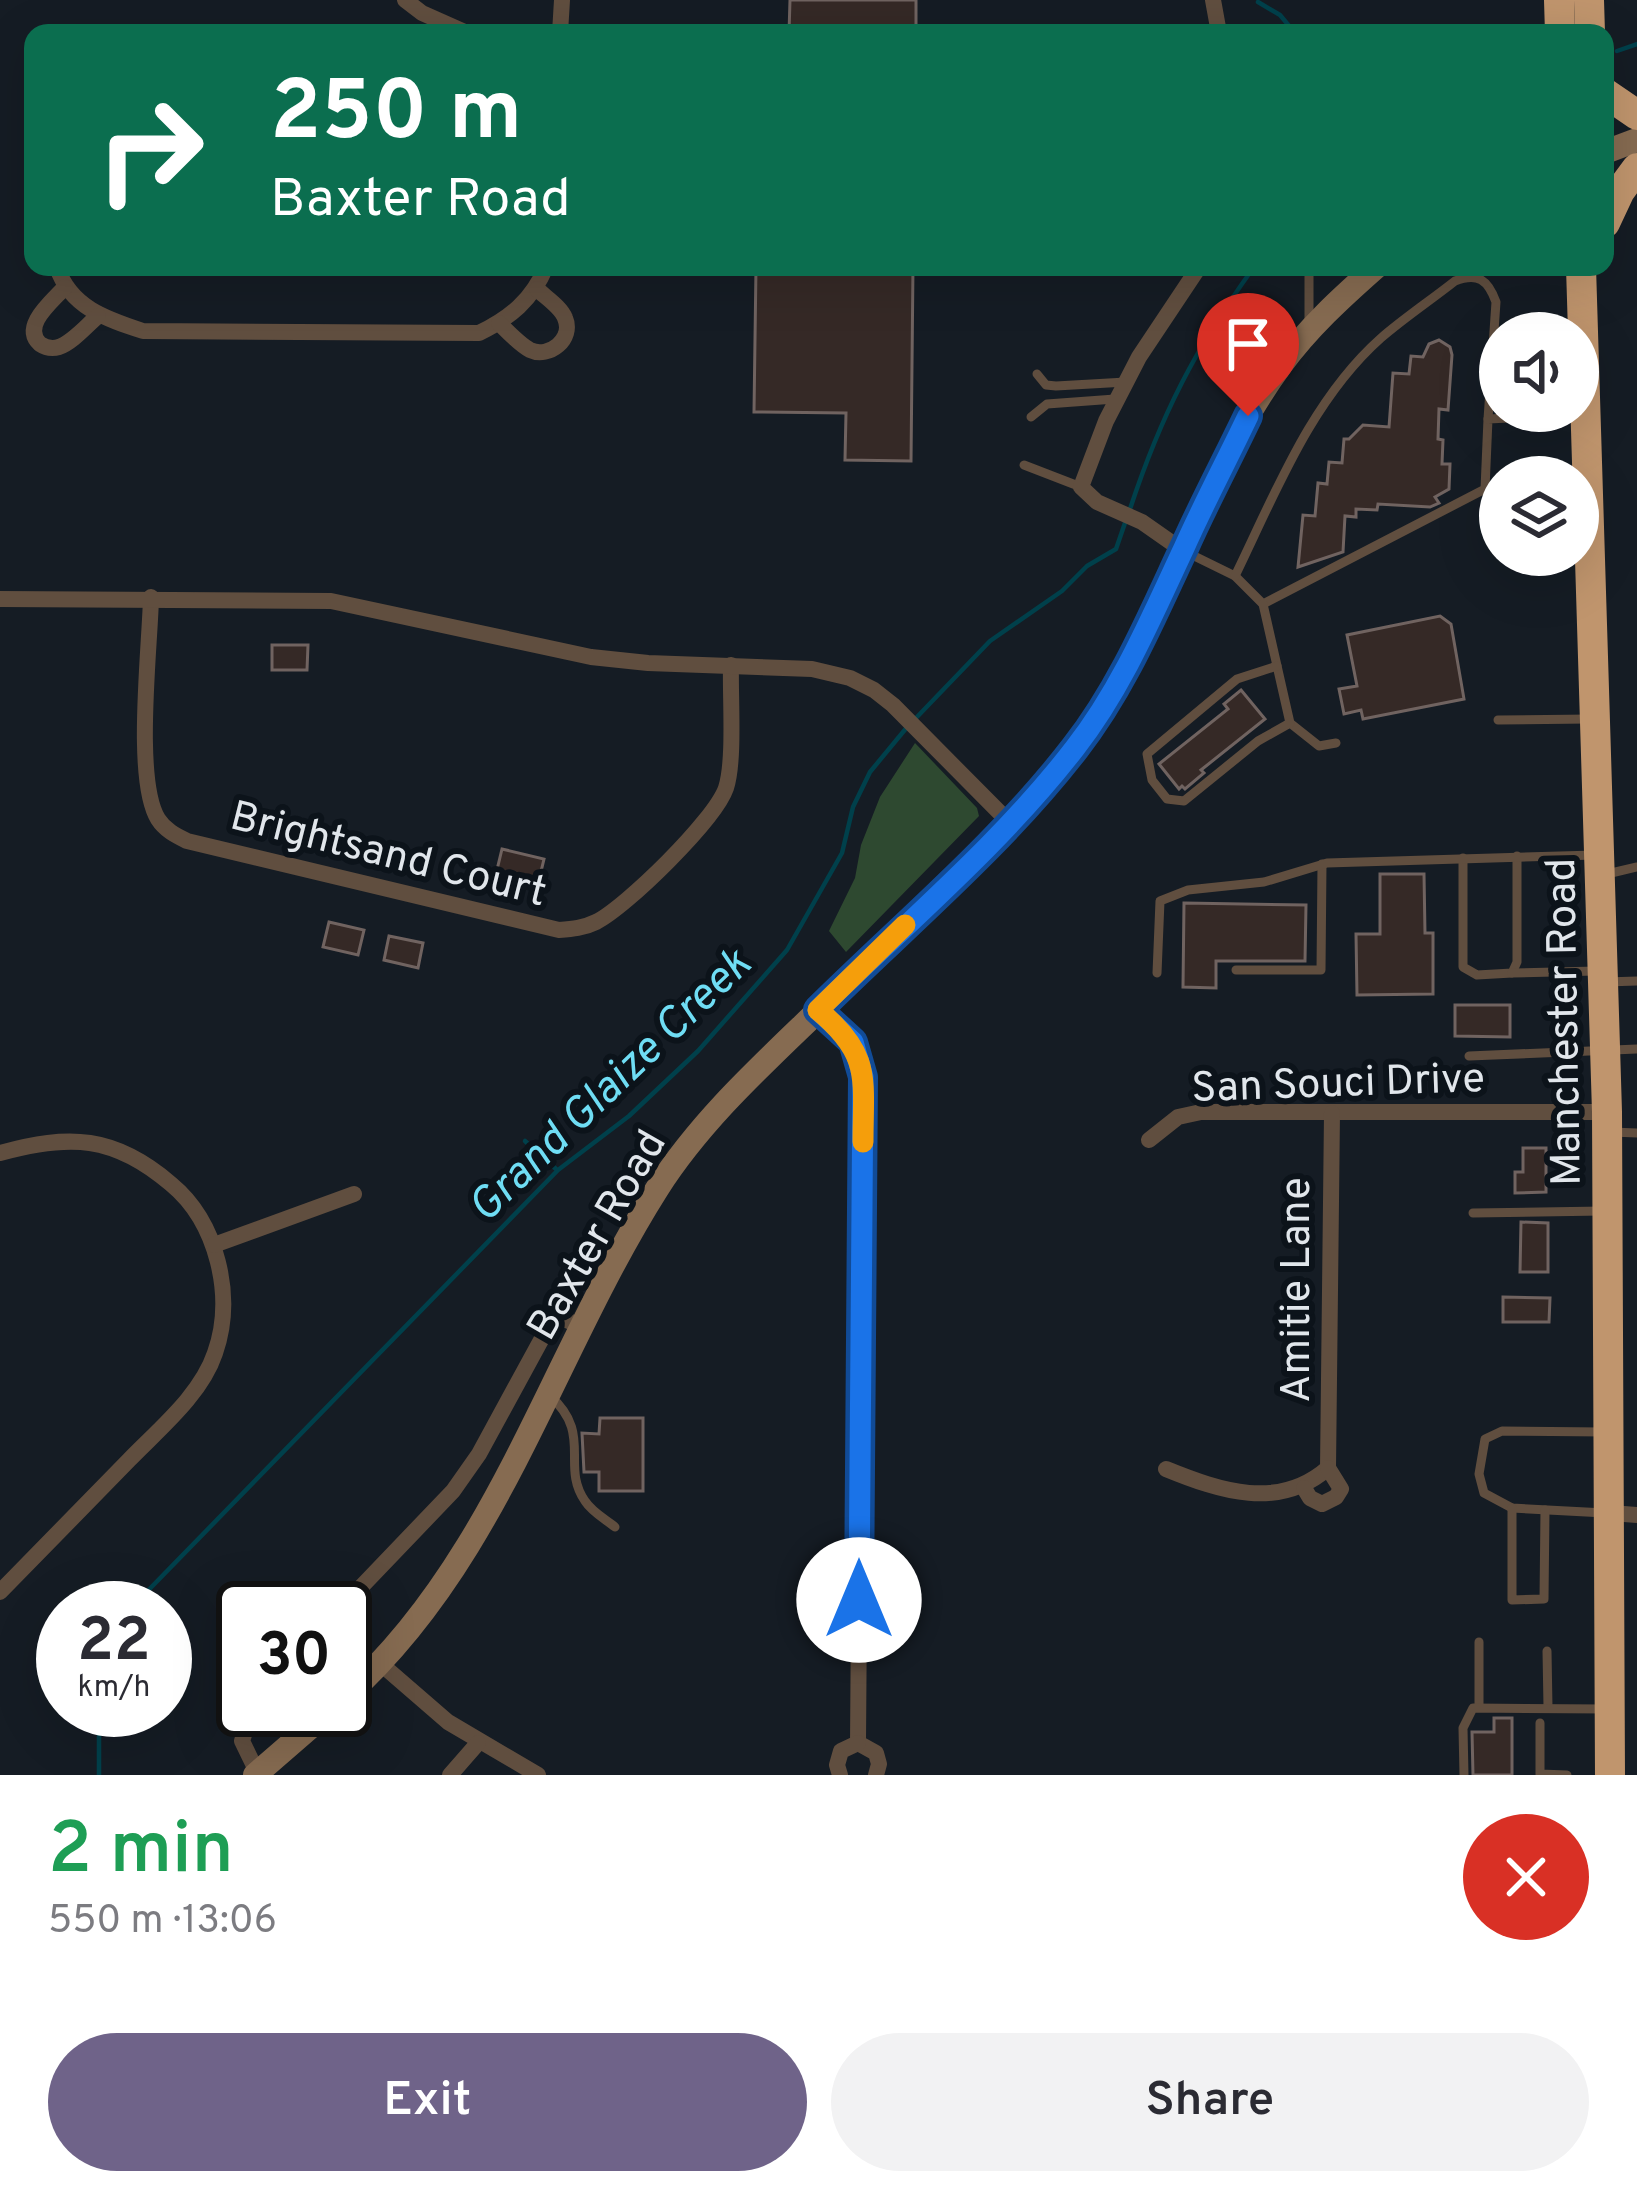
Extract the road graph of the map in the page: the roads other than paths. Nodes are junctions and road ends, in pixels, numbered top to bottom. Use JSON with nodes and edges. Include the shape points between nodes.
{"nodes":[{"id":1,"x":405,"y":0,"type":"edge"},
{"id":2,"x":444,"y":24,"type":"edge"},
{"id":3,"x":1637,"y":168,"type":"edge"},
{"id":4,"x":1614,"y":203,"type":"edge"},
{"id":5,"x":61,"y":276,"type":"edge"},
{"id":6,"x":542,"y":276,"type":"edge"},
{"id":7,"x":1193,"y":276,"type":"edge"},
{"id":8,"x":1309,"y":276,"type":"edge"},
{"id":9,"x":1367,"y":276,"type":"edge"},
{"id":10,"x":1581,"y":276,"type":"edge"},
{"id":11,"x":65,"y":287,"type":"junction"},
{"id":12,"x":537,"y":289,"type":"junction"},
{"id":13,"x":1495,"y":312,"type":"edge"},
{"id":14,"x":1583,"y":312,"type":"edge"},
{"id":15,"x":98,"y":316,"type":"junction"},
{"id":16,"x":499,"y":323,"type":"junction"},
{"id":17,"x":1309,"y":331,"type":"junction"},
{"id":18,"x":1037,"y":374,"type":"dead end"},
{"id":19,"x":1122,"y":390,"type":"junction"},
{"id":20,"x":1031,"y":418,"type":"dead end"},
{"id":21,"x":1487,"y":432,"type":"edge"},
{"id":22,"x":1588,"y":432,"type":"edge"},
{"id":23,"x":1024,"y":466,"type":"dead end"},
{"id":24,"x":1082,"y":487,"type":"junction"},
{"id":25,"x":1182,"y":550,"type":"junction"},
{"id":26,"x":1235,"y":576,"type":"junction"},
{"id":27,"x":152,"y":597,"type":"junction"},
{"id":28,"x":0,"y":599,"type":"edge"},
{"id":29,"x":1264,"y":604,"type":"junction"},
{"id":30,"x":731,"y":665,"type":"junction"},
{"id":31,"x":1277,"y":666,"type":"junction"},
{"id":32,"x":1597,"y":718,"type":"junction"},
{"id":33,"x":1498,"y":720,"type":"dead end"},
{"id":34,"x":1290,"y":723,"type":"junction"},
{"id":35,"x":1336,"y":743,"type":"dead end"},
{"id":36,"x":1009,"y":822,"type":"junction"},
{"id":37,"x":1517,"y":856,"type":"junction"},
{"id":38,"x":1462,"y":858,"type":"junction"},
{"id":39,"x":1322,"y":864,"type":"junction"},
{"id":40,"x":1601,"y":865,"type":"junction"},
{"id":41,"x":1637,"y":867,"type":"edge"},
{"id":42,"x":1236,"y":970,"type":"dead end"},
{"id":43,"x":1157,"y":973,"type":"dead end"},
{"id":44,"x":1512,"y":973,"type":"junction"},
{"id":45,"x":1604,"y":977,"type":"junction"},
{"id":46,"x":1637,"y":981,"type":"edge"},
{"id":47,"x":818,"y":1010,"type":"junction"},
{"id":48,"x":1637,"y":1049,"type":"edge"},
{"id":49,"x":1606,"y":1050,"type":"junction"},
{"id":50,"x":1469,"y":1056,"type":"dead end"},
{"id":51,"x":1332,"y":1113,"type":"junction"},
{"id":52,"x":1617,"y":1126,"type":"edge"},
{"id":53,"x":1149,"y":1140,"type":"dead end"},
{"id":54,"x":0,"y":1153,"type":"edge"},
{"id":55,"x":354,"y":1194,"type":"dead end"},
{"id":56,"x":1609,"y":1210,"type":"junction"},
{"id":57,"x":1472,"y":1213,"type":"dead end"},
{"id":58,"x":214,"y":1245,"type":"junction"},
{"id":59,"x":584,"y":1328,"type":"junction"},
{"id":60,"x":549,"y":1395,"type":"junction"},
{"id":61,"x":1610,"y":1432,"type":"junction"},
{"id":62,"x":1328,"y":1468,"type":"junction"},
{"id":63,"x":1166,"y":1469,"type":"dead end"},
{"id":64,"x":1304,"y":1488,"type":"junction"},
{"id":65,"x":1512,"y":1508,"type":"junction"},
{"id":66,"x":1545,"y":1510,"type":"junction"},
{"id":67,"x":1624,"y":1514,"type":"edge"},
{"id":68,"x":615,"y":1527,"type":"dead end"},
{"id":69,"x":367,"y":1581,"type":"edge"},
{"id":70,"x":0,"y":1592,"type":"edge"},
{"id":71,"x":1479,"y":1642,"type":"dead end"},
{"id":72,"x":1547,"y":1651,"type":"dead end"},
{"id":73,"x":381,"y":1664,"type":"junction"},
{"id":74,"x":372,"y":1672,"type":"edge"},
{"id":75,"x":1479,"y":1706,"type":"junction"},
{"id":76,"x":1548,"y":1708,"type":"junction"},
{"id":77,"x":1610,"y":1709,"type":"junction"},
{"id":78,"x":1540,"y":1723,"type":"dead end"},
{"id":79,"x":243,"y":1737,"type":"edge"},
{"id":80,"x":299,"y":1737,"type":"edge"},
{"id":81,"x":478,"y":1743,"type":"junction"},
{"id":82,"x":858,"y":1743,"type":"junction"},
{"id":83,"x":256,"y":1774,"type":"edge"},
{"id":84,"x":451,"y":1775,"type":"edge"},
{"id":85,"x":538,"y":1775,"type":"edge"},
{"id":86,"x":840,"y":1775,"type":"edge"},
{"id":87,"x":876,"y":1775,"type":"edge"},
{"id":88,"x":1463,"y":1775,"type":"edge"},
{"id":89,"x":1540,"y":1775,"type":"edge"},
{"id":90,"x":1567,"y":1775,"type":"edge"},
{"id":91,"x":1610,"y":1775,"type":"edge"}],
"edges":[{"from":1,"to":2,"type":"street"},
{"from":3,"to":4,"type":"highway"},
{"from":5,"to":11,"type":"street"},
{"from":6,"to":12,"type":"street"},
{"from":7,"to":19,"type":"street"},
{"from":8,"to":17,"type":"lane"},
{"from":9,"to":17,"type":"main road","name":"Baxter Road"},
{"from":10,"to":14,"type":"highway","name":"Manchester Road"},
{"from":11,"to":15,"type":"street"},
{"from":11,"to":15,"type":"street","via":[[35,322],[39,343],[63,345]]},
{"from":12,"to":16,"type":"street"},
{"from":12,"to":16,"type":"street","via":[[564,315],[562,343],[532,351]]},
{"from":13,"to":26,"type":"lane","via":[[1490,286],[1468,276],[1379,340],[1299,444]]},
{"from":15,"to":16,"type":"street","via":[[142,331],[479,333]]},
{"from":17,"to":25,"type":"main road","name":"Baxter Road","via":[[1248,416]]},
{"from":18,"to":19,"type":"lane","via":[[1046,385]]},
{"from":19,"to":20,"type":"lane","via":[[1047,404]]},
{"from":19,"to":24,"type":"street"},
{"from":21,"to":29,"type":"lane","via":[[1485,489]]},
{"from":22,"to":32,"type":"highway","name":"Manchester Road"},
{"from":23,"to":24,"type":"lane"},
{"from":24,"to":25,"type":"street"},
{"from":25,"to":26,"type":"lane"},
{"from":25,"to":36,"type":"main road","name":"Baxter Road","via":[[1148,628],[1076,748]]},
{"from":26,"to":29,"type":"lane"},
{"from":27,"to":28,"type":"street"},
{"from":27,"to":30,"type":"street","via":[[331,601],[591,657]]},
{"from":27,"to":30,"type":"street","name":"Brightsand Court","via":[[146,782],[154,813],[172,834],[559,930],[599,921],[617,907],[716,807],[727,785]]},
{"from":29,"to":31,"type":"lane"},
{"from":30,"to":36,"type":"street","via":[[834,674],[874,690]]},
{"from":31,"to":34,"type":"lane"},
{"from":31,"to":34,"type":"lane","via":[[1237,679],[1147,754],[1152,780],[1167,799],[1184,801]]},
{"from":32,"to":33,"type":"lane"},
{"from":32,"to":40,"type":"highway","name":"Manchester Road"},
{"from":34,"to":35,"type":"lane","via":[[1319,746]]},
{"from":36,"to":47,"type":"main road","name":"Baxter Road"},
{"from":37,"to":38,"type":"lane"},
{"from":37,"to":40,"type":"lane"},
{"from":37,"to":44,"type":"lane"},
{"from":38,"to":39,"type":"lane"},
{"from":38,"to":44,"type":"lane","via":[[1463,967],[1477,975]]},
{"from":39,"to":42,"type":"lane","via":[[1321,970]]},
{"from":39,"to":43,"type":"lane","via":[[1160,901]]},
{"from":40,"to":41,"type":"lane"},
{"from":40,"to":45,"type":"highway","name":"Manchester Road"},
{"from":44,"to":45,"type":"lane"},
{"from":45,"to":46,"type":"lane"},
{"from":45,"to":49,"type":"highway","name":"Manchester Road"},
{"from":47,"to":59,"type":"main road","name":"Baxter Road","via":[[683,1148]]},
{"from":47,"to":82,"type":"street","via":[[853,1042],[863,1077]]},
{"from":48,"to":49,"type":"lane"},
{"from":49,"to":50,"type":"lane"},
{"from":49,"to":52,"type":"highway","name":"Manchester Road"},
{"from":51,"to":52,"type":"street","name":"San Souci Drive"},
{"from":51,"to":53,"type":"street","name":"San Souci Drive","via":[[1201,1112],[1178,1117]]},
{"from":51,"to":62,"type":"street","name":"Amitie Lane"},
{"from":52,"to":56,"type":"highway","name":"Manchester Road"},
{"from":54,"to":58,"type":"street","via":[[46,1140],[106,1144],[172,1185]]},
{"from":55,"to":58,"type":"street"},
{"from":56,"to":57,"type":"lane"},
{"from":56,"to":61,"type":"highway","name":"Manchester Road"},
{"from":58,"to":70,"type":"street","via":[[221,1311],[207,1369]]},
{"from":59,"to":60,"type":"main road","name":"Baxter Road"},
{"from":59,"to":69,"type":"street","via":[[552,1320],[453,1491]]},
{"from":60,"to":68,"type":"lane","via":[[572,1420],[585,1501]]},
{"from":60,"to":73,"type":"main road","name":"Baxter Road","via":[[456,1569]]},
{"from":61,"to":65,"type":"lane","via":[[1502,1432],[1485,1439],[1484,1492]]},
{"from":61,"to":67,"type":"highway","name":"Manchester Road"},
{"from":62,"to":64,"type":"street"},
{"from":62,"to":64,"type":"street","name":"Amitie Lane","via":[[1341,1489],[1336,1497],[1322,1504]]},
{"from":63,"to":64,"type":"street","name":"Amitie Lane","via":[[1218,1490]]},
{"from":65,"to":66,"type":"lane"},
{"from":65,"to":66,"type":"lane","via":[[1512,1600],[1544,1600]]},
{"from":66,"to":67,"type":"lane"},
{"from":67,"to":77,"type":"highway","name":"Manchester Road"},
{"from":71,"to":75,"type":"lane"},
{"from":72,"to":76,"type":"lane"},
{"from":73,"to":74,"type":"main road","name":"Baxter Road"},
{"from":73,"to":81,"type":"street"},
{"from":75,"to":76,"type":"lane"},
{"from":75,"to":88,"type":"lane","via":[[1463,1728]]},
{"from":76,"to":77,"type":"lane"},
{"from":77,"to":91,"type":"highway","name":"Manchester Road"},
{"from":78,"to":89,"type":"lane"},
{"from":79,"to":83,"type":"street"},
{"from":80,"to":83,"type":"main road"},
{"from":81,"to":84,"type":"street"},
{"from":81,"to":85,"type":"street"},
{"from":82,"to":86,"type":"street","via":[[841,1751]]},
{"from":82,"to":87,"type":"street","via":[[876,1753]]},
{"from":89,"to":90,"type":"lane"}]}
